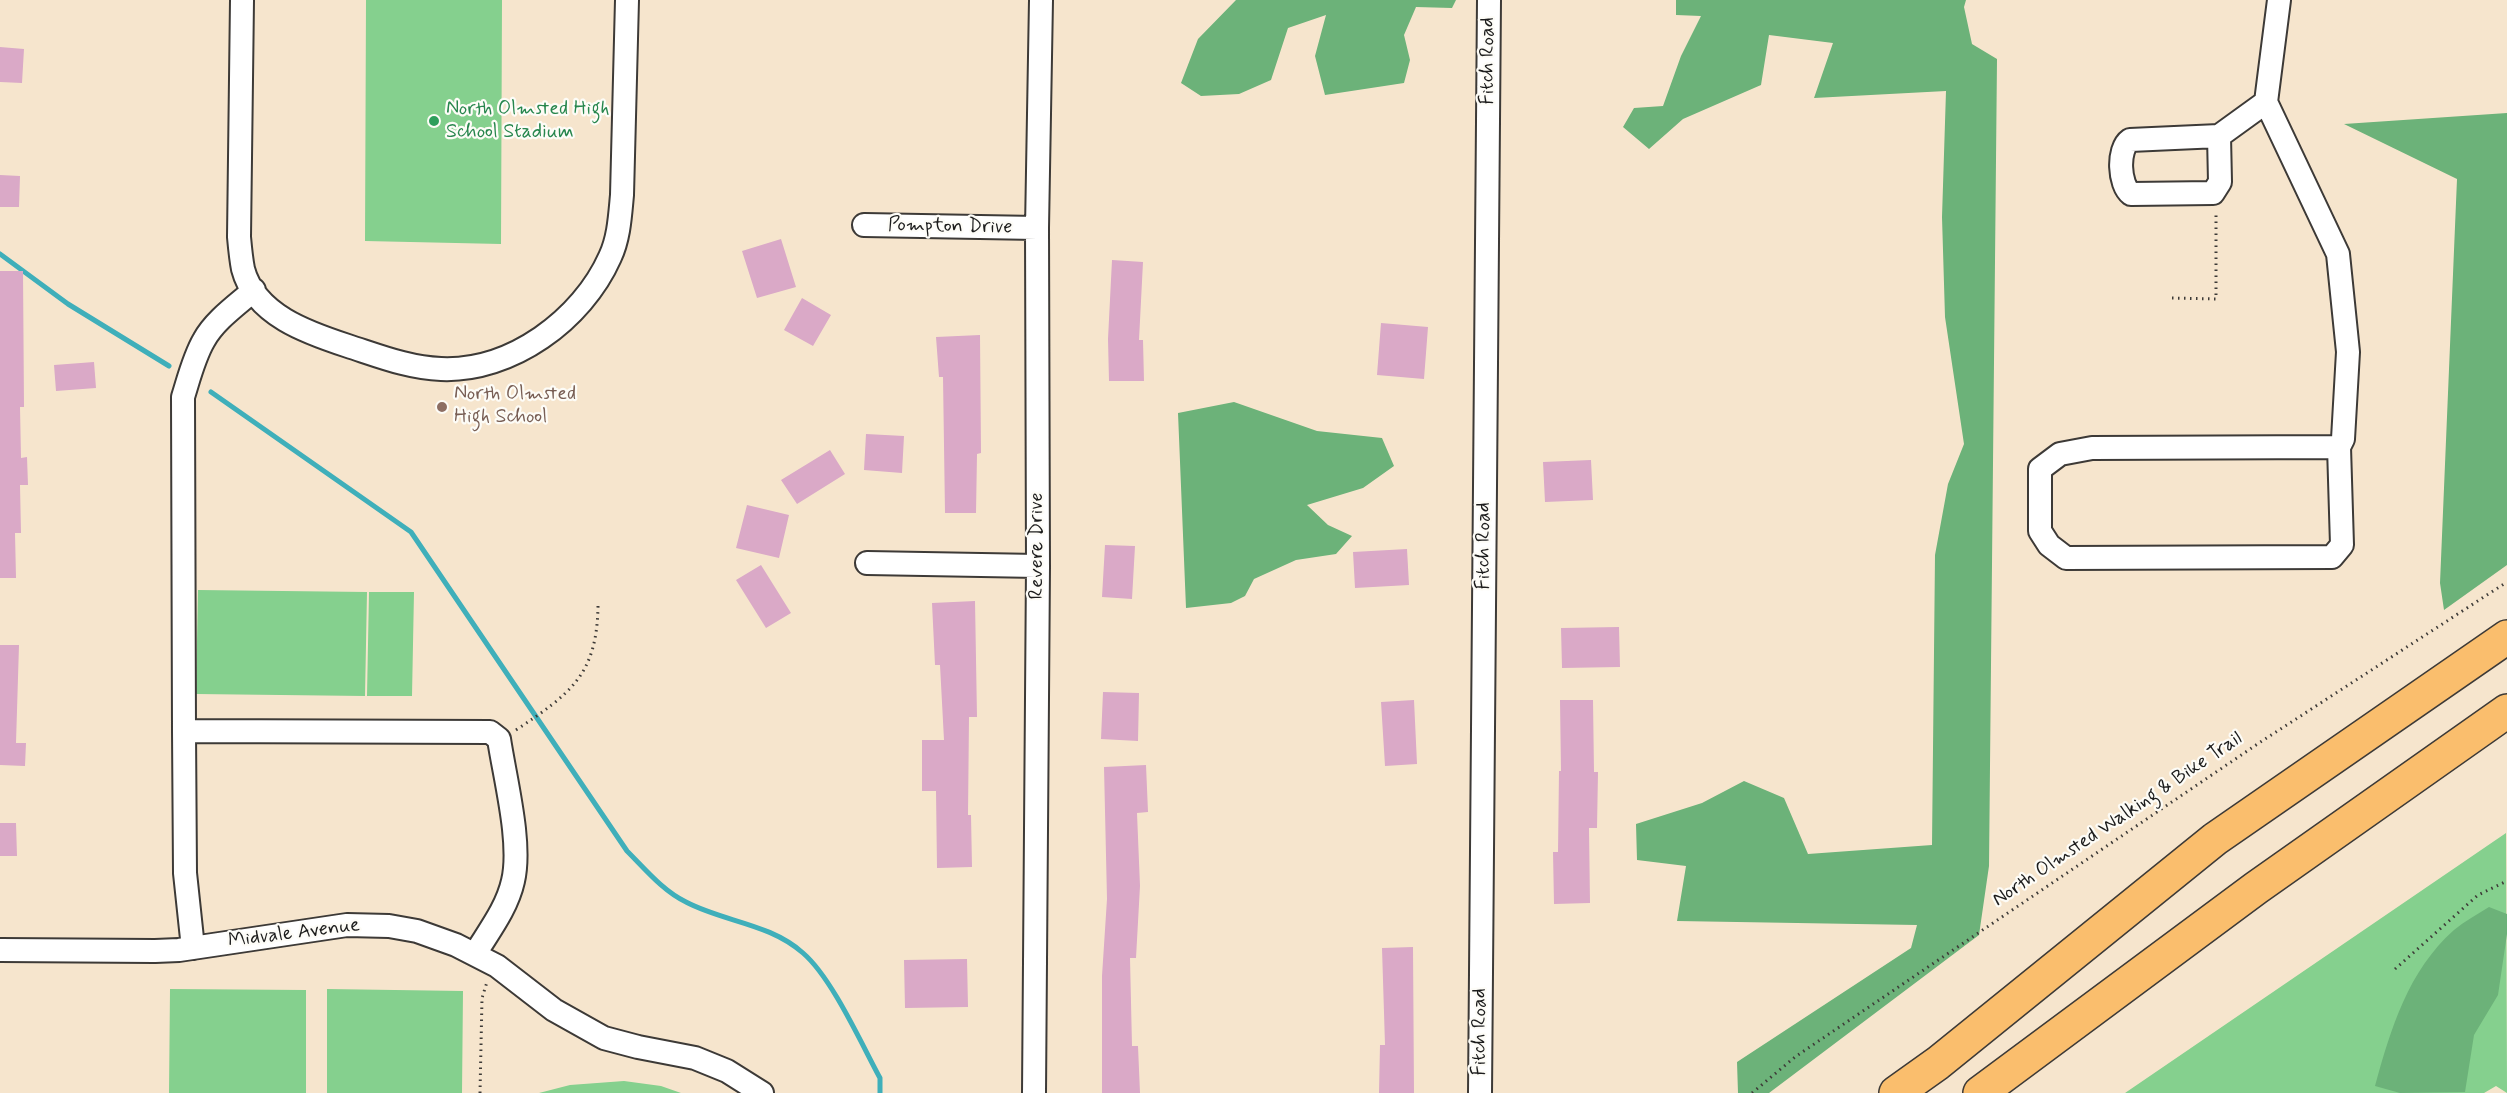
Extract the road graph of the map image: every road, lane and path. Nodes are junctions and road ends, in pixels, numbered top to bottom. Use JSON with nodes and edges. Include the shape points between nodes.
{"nodes":[{"id":1,"x":242,"y":0,"type":"edge"},
{"id":2,"x":627,"y":0,"type":"edge"},
{"id":3,"x":1041,"y":0,"type":"edge"},
{"id":4,"x":1489,"y":0,"type":"edge"},
{"id":5,"x":2279,"y":0,"type":"edge"},
{"id":6,"x":2266,"y":102,"type":"junction"},
{"id":7,"x":2219,"y":136,"type":"junction"},
{"id":8,"x":2216,"y":208,"type":"dead end"},
{"id":9,"x":864,"y":225,"type":"dead end"},
{"id":10,"x":1037,"y":228,"type":"junction"},
{"id":11,"x":254,"y":290,"type":"junction"},
{"id":12,"x":2172,"y":298,"type":"dead end"},
{"id":13,"x":2339,"y":447,"type":"junction"},
{"id":14,"x":867,"y":563,"type":"dead end"},
{"id":15,"x":1038,"y":566,"type":"junction"},
{"id":16,"x":2507,"y":582,"type":"edge"},
{"id":17,"x":598,"y":606,"type":"dead end"},
{"id":18,"x":2507,"y":637,"type":"edge"},
{"id":19,"x":2507,"y":711,"type":"edge"},
{"id":20,"x":525,"y":724,"type":"dead end"},
{"id":21,"x":184,"y":731,"type":"junction"},
{"id":22,"x":2507,"y":881,"type":"edge"},
{"id":23,"x":193,"y":948,"type":"junction"},
{"id":24,"x":0,"y":950,"type":"edge"},
{"id":25,"x":475,"y":954,"type":"junction"},
{"id":26,"x":2395,"y":969,"type":"dead end"},
{"id":27,"x":487,"y":981,"type":"dead end"},
{"id":28,"x":480,"y":1093,"type":"edge"},
{"id":29,"x":762,"y":1093,"type":"edge"},
{"id":30,"x":1034,"y":1093,"type":"edge"},
{"id":31,"x":1480,"y":1093,"type":"edge"},
{"id":32,"x":1752,"y":1093,"type":"edge"},
{"id":33,"x":1896,"y":1093,"type":"edge"},
{"id":34,"x":1980,"y":1093,"type":"edge"}],
"edges":[{"from":1,"to":11,"type":"street","via":[[239,237],[244,271]]},
{"from":2,"to":11,"type":"street","via":[[622,195],[615,240],[595,284],[559,324],[515,352],[480,365],[423,368],[381,357],[296,325],[276,314]]},
{"from":3,"to":10,"type":"street","name":"Revere Drive"},
{"from":4,"to":31,"type":"street","name":"Fitch Road"},
{"from":5,"to":6,"type":"street"},
{"from":6,"to":7,"type":"street"},
{"from":6,"to":13,"type":"street","via":[[2338,254],[2348,352],[2343,439]]},
{"from":7,"to":7,"type":"street","via":[[2130,140],[2122,149],[2127,191],[2213,193],[2220,182]]},
{"from":8,"to":12,"type":"path","via":[[2216,299]]},
{"from":9,"to":10,"type":"street","name":"Pompton Drive"},
{"from":10,"to":15,"type":"street","name":"Revere Drive"},
{"from":11,"to":21,"type":"street","via":[[204,340],[183,397]]},
{"from":13,"to":13,"type":"street","via":[[2092,448],[2060,454],[2040,469],[2040,531],[2049,545],[2066,558],[2332,557],[2342,545]]},
{"from":14,"to":15,"type":"street"},
{"from":15,"to":30,"type":"street","name":"Revere Drive"},
{"from":16,"to":32,"type":"path","name":"North Olmsted Walking & Bike Trail","via":[[2024,901],[1796,1057]]},
{"from":17,"to":20,"type":"path","via":[[593,652],[584,673],[571,690]]},
{"from":18,"to":33,"type":"highway","via":[[2215,839]]},
{"from":19,"to":34,"type":"highway","via":[[2256,888]]},
{"from":21,"to":23,"type":"street","via":[[184,873]]},
{"from":21,"to":25,"type":"street","via":[[490,732],[499,739],[516,857],[505,905]]},
{"from":22,"to":26,"type":"path","via":[[2478,896]]},
{"from":23,"to":24,"type":"street","name":"Midvale Avenue"},
{"from":23,"to":25,"type":"street","name":"Midvale Avenue","via":[[367,925],[417,931]]},
{"from":25,"to":29,"type":"street","name":"Midvale Avenue","via":[[554,1010],[604,1038],[695,1058],[727,1071]]},
{"from":27,"to":28,"type":"path","via":[[482,998]]}]}
